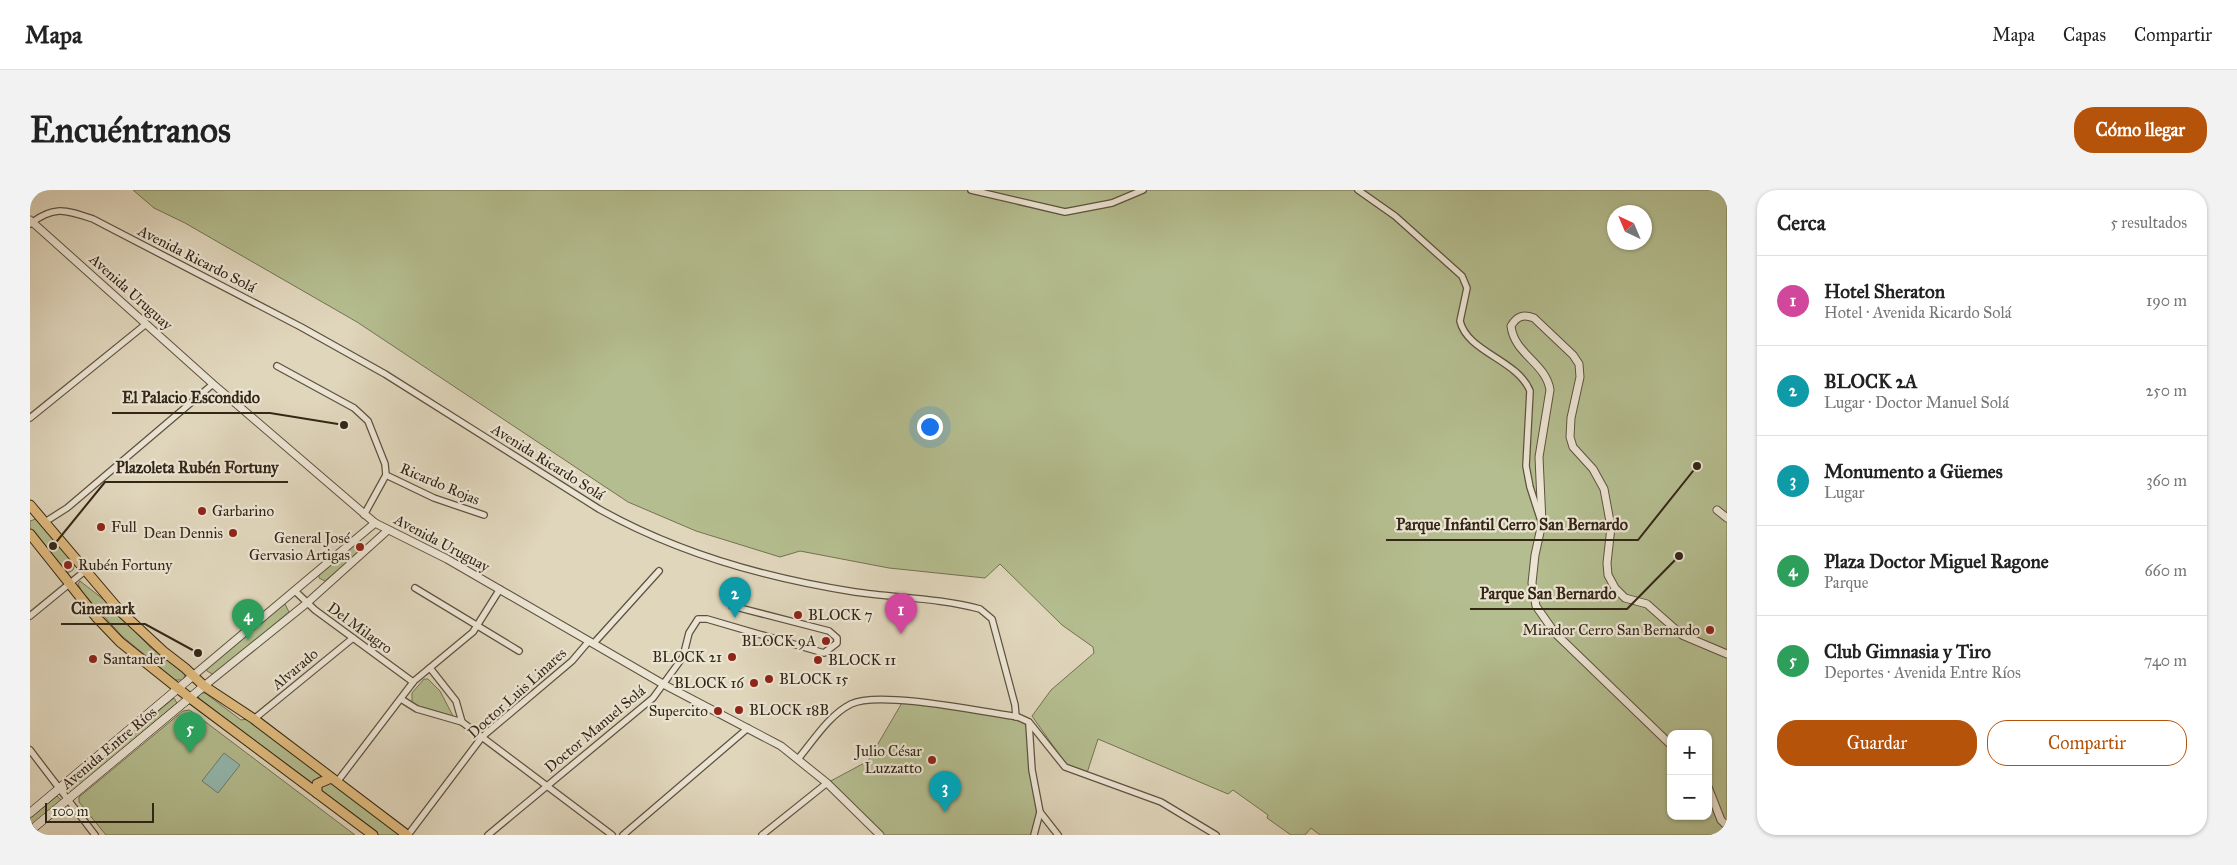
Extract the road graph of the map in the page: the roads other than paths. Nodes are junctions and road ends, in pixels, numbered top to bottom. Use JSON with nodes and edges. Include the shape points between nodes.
{"nodes":[{"id":1,"x":970,"y":190,"type":"edge"},
{"id":2,"x":1143,"y":190,"type":"edge"},
{"id":3,"x":1358,"y":190,"type":"edge"},
{"id":4,"x":31,"y":222,"type":"edge"},
{"id":5,"x":146,"y":324,"type":"junction"},
{"id":6,"x":277,"y":366,"type":"dead end"},
{"id":7,"x":214,"y":384,"type":"junction"},
{"id":8,"x":30,"y":418,"type":"edge"},
{"id":9,"x":386,"y":475,"type":"junction"},
{"id":10,"x":30,"y":505,"type":"edge"},
{"id":11,"x":1717,"y":510,"type":"dead end"},
{"id":12,"x":364,"y":515,"type":"junction"},
{"id":13,"x":484,"y":516,"type":"dead end"},
{"id":14,"x":38,"y":518,"type":"edge"},
{"id":15,"x":1727,"y":518,"type":"edge"},
{"id":16,"x":375,"y":523,"type":"junction"},
{"id":17,"x":1542,"y":523,"type":"junction"},
{"id":18,"x":388,"y":530,"type":"junction"},
{"id":19,"x":30,"y":534,"type":"edge"},
{"id":20,"x":86,"y":570,"type":"junction"},
{"id":21,"x":659,"y":571,"type":"dead end"},
{"id":22,"x":70,"y":582,"type":"junction"},
{"id":23,"x":415,"y":588,"type":"dead end"},
{"id":24,"x":500,"y":589,"type":"junction"},
{"id":25,"x":294,"y":591,"type":"junction"},
{"id":26,"x":306,"y":602,"type":"junction"},
{"id":27,"x":732,"y":606,"type":"dead end"},
{"id":28,"x":30,"y":616,"type":"edge"},
{"id":29,"x":479,"y":625,"type":"junction"},
{"id":30,"x":353,"y":638,"type":"junction"},
{"id":31,"x":591,"y":642,"type":"junction"},
{"id":32,"x":519,"y":651,"type":"dead end"},
{"id":33,"x":1727,"y":654,"type":"edge"},
{"id":34,"x":430,"y":668,"type":"junction"},
{"id":35,"x":194,"y":675,"type":"junction"},
{"id":36,"x":413,"y":682,"type":"junction"},
{"id":37,"x":663,"y":684,"type":"junction"},
{"id":38,"x":204,"y":686,"type":"junction"},
{"id":39,"x":179,"y":688,"type":"junction"},
{"id":40,"x":190,"y":698,"type":"junction"},
{"id":41,"x":401,"y":698,"type":"junction"},
{"id":42,"x":1016,"y":717,"type":"junction"},
{"id":43,"x":254,"y":719,"type":"junction"},
{"id":44,"x":462,"y":722,"type":"junction"},
{"id":45,"x":1028,"y":722,"type":"junction"},
{"id":46,"x":748,"y":728,"type":"junction"},
{"id":47,"x":482,"y":737,"type":"junction"},
{"id":48,"x":1667,"y":741,"type":"edge"},
{"id":49,"x":30,"y":750,"type":"edge"},
{"id":50,"x":798,"y":759,"type":"junction"},
{"id":51,"x":334,"y":780,"type":"junction"},
{"id":52,"x":827,"y":783,"type":"junction"},
{"id":53,"x":547,"y":785,"type":"junction"},
{"id":54,"x":59,"y":789,"type":"junction"},
{"id":55,"x":317,"y":793,"type":"junction"},
{"id":56,"x":1712,"y":796,"type":"edge"},
{"id":57,"x":67,"y":800,"type":"junction"},
{"id":58,"x":1040,"y":812,"type":"junction"},
{"id":59,"x":30,"y":813,"type":"edge"},
{"id":60,"x":1727,"y":826,"type":"edge"},
{"id":61,"x":30,"y":831,"type":"edge"},
{"id":62,"x":95,"y":835,"type":"edge"},
{"id":63,"x":373,"y":835,"type":"edge"},
{"id":64,"x":407,"y":835,"type":"edge"},
{"id":65,"x":488,"y":835,"type":"edge"},
{"id":66,"x":612,"y":835,"type":"edge"},
{"id":67,"x":623,"y":835,"type":"edge"},
{"id":68,"x":762,"y":835,"type":"edge"},
{"id":69,"x":880,"y":835,"type":"edge"},
{"id":70,"x":1034,"y":835,"type":"edge"},
{"id":71,"x":1058,"y":835,"type":"edge"},
{"id":72,"x":1216,"y":835,"type":"edge"}],
"edges":[{"from":1,"to":2,"type":"street","via":[[1065,212],[1112,203]]},
{"from":3,"to":17,"type":"street","via":[[1395,216],[1462,276],[1467,288],[1461,326],[1475,342],[1526,382],[1530,392],[1526,466]]},
{"from":4,"to":5,"type":"street","name":"Avenida Uruguay"},
{"from":4,"to":42,"type":"street","name":"Avenida Ricardo Solá","via":[[58,210],[93,219],[301,327],[385,374],[599,509],[635,529],[690,552],[724,564],[811,584],[980,609],[992,620]]},
{"from":5,"to":7,"type":"street","name":"Avenida Uruguay"},
{"from":5,"to":8,"type":"street"},
{"from":6,"to":9,"type":"street","via":[[361,412],[368,421],[385,464]]},
{"from":7,"to":12,"type":"street","name":"Avenida Uruguay"},
{"from":7,"to":14,"type":"street","via":[[66,508]]},
{"from":9,"to":12,"type":"street"},
{"from":9,"to":13,"type":"street","name":"Ricardo Rojas","via":[[434,498]]},
{"from":10,"to":14,"type":"main road"},
{"from":11,"to":15,"type":"street"},
{"from":12,"to":16,"type":"street","name":"Avenida Uruguay"},
{"from":14,"to":20,"type":"main road"},
{"from":16,"to":18,"type":"street","name":"Avenida Uruguay"},
{"from":16,"to":25,"type":"street"},
{"from":17,"to":33,"type":"street","via":[[1539,457],[1550,390],[1543,372],[1516,344],[1512,335],[1514,321],[1526,315],[1549,331],[1580,364],[1570,437],[1604,489],[1611,528],[1608,575],[1614,588],[1625,598],[1647,604],[1682,635]]},
{"from":17,"to":48,"type":"street","via":[[1532,583],[1536,606],[1554,633]]},
{"from":18,"to":24,"type":"street","name":"Avenida Uruguay"},
{"from":18,"to":26,"type":"street"},
{"from":19,"to":22,"type":"main road"},
{"from":20,"to":22,"type":"street"},
{"from":20,"to":35,"type":"main road","via":[[134,625]]},
{"from":21,"to":31,"type":"street","name":"Doctor Luis Linares"},
{"from":22,"to":28,"type":"street"},
{"from":22,"to":39,"type":"main road","via":[[120,642]]},
{"from":23,"to":29,"type":"street"},
{"from":24,"to":29,"type":"street"},
{"from":24,"to":31,"type":"street","name":"Avenida Uruguay"},
{"from":25,"to":26,"type":"street","name":"Del Milagro"},
{"from":25,"to":35,"type":"street"},
{"from":26,"to":30,"type":"street","name":"Del Milagro"},
{"from":26,"to":38,"type":"street"},
{"from":27,"to":37,"type":"street","name":"Doctor Manuel Solá","via":[[829,631],[837,643],[824,653],[698,619],[689,633],[683,657]]},
{"from":29,"to":32,"type":"street"},
{"from":29,"to":34,"type":"street"},
{"from":30,"to":36,"type":"street","name":"Del Milagro"},
{"from":30,"to":43,"type":"street","name":"Alvarado"},
{"from":31,"to":37,"type":"street","name":"Avenida Uruguay"},
{"from":31,"to":47,"type":"street","name":"Doctor Luis Linares"},
{"from":34,"to":36,"type":"street"},
{"from":34,"to":44,"type":"street","via":[[456,701]]},
{"from":35,"to":38,"type":"main road"},
{"from":35,"to":39,"type":"main road","name":"Avenida Entre Ríos"},
{"from":36,"to":41,"type":"street"},
{"from":37,"to":46,"type":"street","name":"Avenida Uruguay"},
{"from":37,"to":53,"type":"street","name":"Doctor Manuel Solá","via":[[653,698]]},
{"from":38,"to":40,"type":"main road","name":"Avenida Entre Ríos"},
{"from":38,"to":43,"type":"main road"},
{"from":39,"to":40,"type":"main road"},
{"from":39,"to":54,"type":"main road","name":"Avenida Entre Ríos"},
{"from":40,"to":55,"type":"main road"},
{"from":40,"to":57,"type":"main road","name":"Avenida Entre Ríos"},
{"from":41,"to":44,"type":"street","via":[[417,709]]},
{"from":41,"to":51,"type":"street"},
{"from":42,"to":45,"type":"street"},
{"from":42,"to":50,"type":"street","via":[[887,699],[864,700],[837,713]]},
{"from":43,"to":51,"type":"main road"},
{"from":44,"to":47,"type":"street"},
{"from":45,"to":58,"type":"street"},
{"from":45,"to":72,"type":"street","via":[[1065,767],[1161,802]]},
{"from":46,"to":50,"type":"street","name":"Avenida Uruguay"},
{"from":46,"to":67,"type":"street"},
{"from":47,"to":53,"type":"street"},
{"from":47,"to":64,"type":"street","name":"Doctor Luis Linares"},
{"from":49,"to":54,"type":"street"},
{"from":50,"to":52,"type":"street","name":"Avenida Uruguay"},
{"from":51,"to":55,"type":"main road","via":[[317,784]]},
{"from":51,"to":64,"type":"main road"},
{"from":52,"to":68,"type":"street"},
{"from":52,"to":69,"type":"street","name":"Avenida Uruguay"},
{"from":53,"to":65,"type":"street","name":"Doctor Manuel Solá"},
{"from":53,"to":66,"type":"street"},
{"from":54,"to":57,"type":"street"},
{"from":54,"to":59,"type":"main road","name":"Avenida Entre Ríos"},
{"from":55,"to":63,"type":"main road"},
{"from":56,"to":60,"type":"street","via":[[1721,820]]},
{"from":57,"to":61,"type":"main road","name":"Avenida Entre Ríos"},
{"from":57,"to":62,"type":"street"},
{"from":58,"to":70,"type":"street"},
{"from":58,"to":71,"type":"street"}]}
